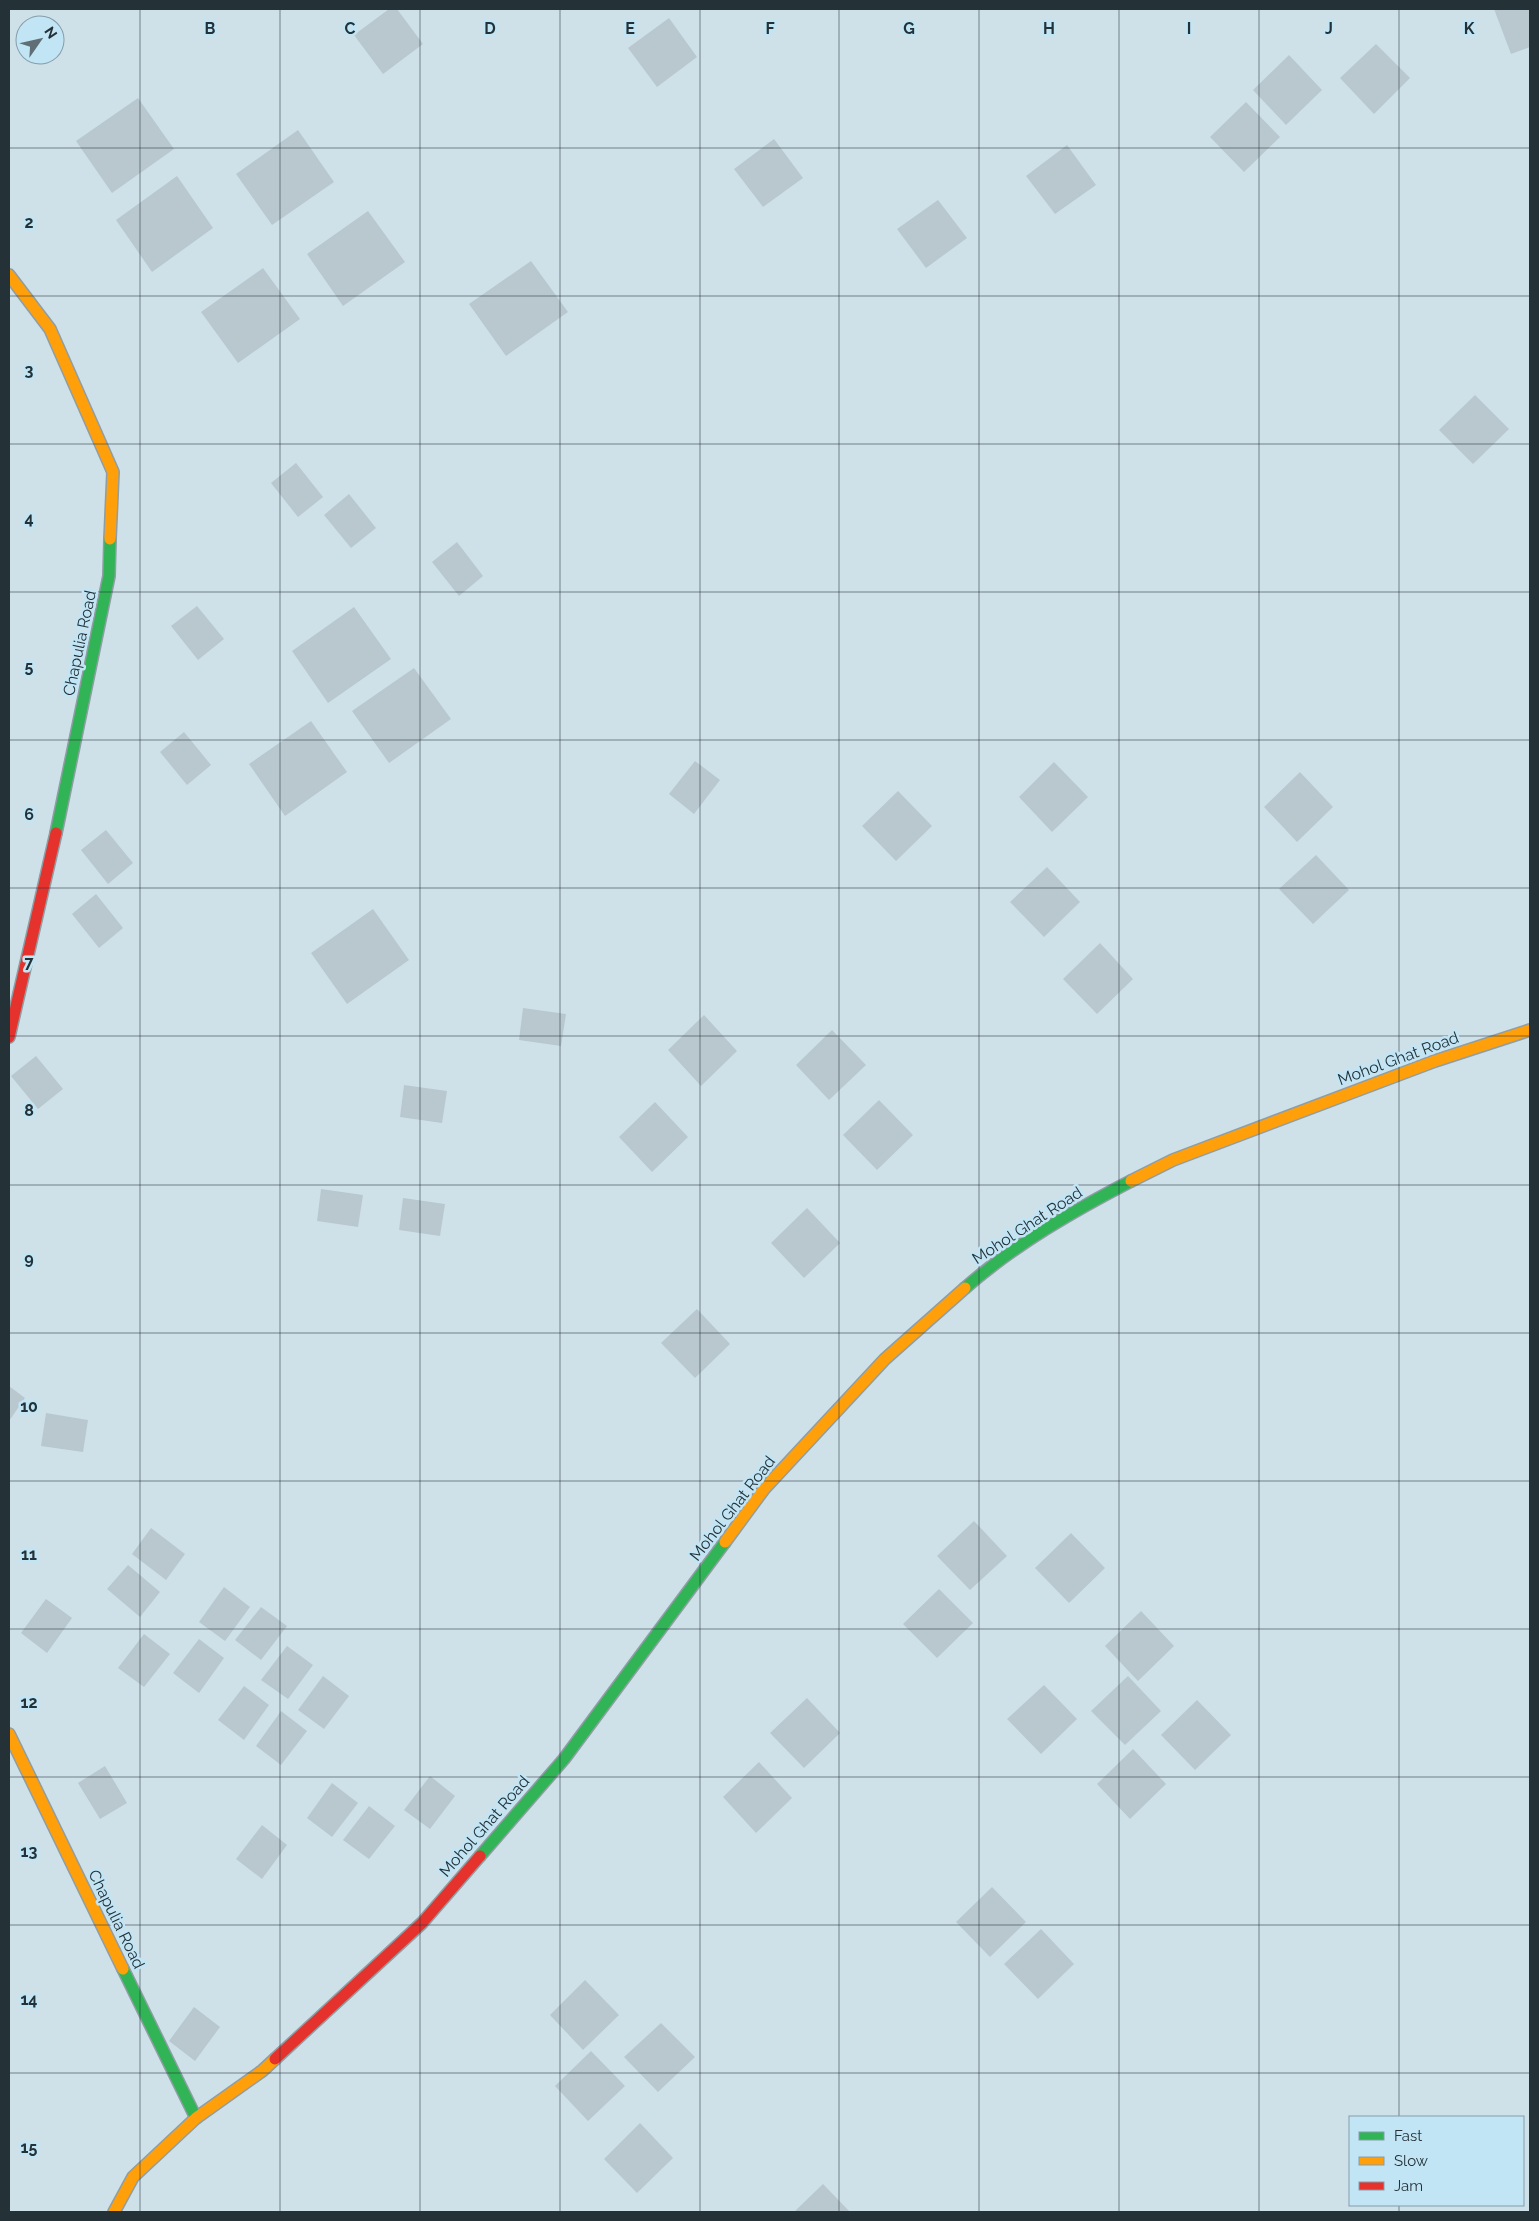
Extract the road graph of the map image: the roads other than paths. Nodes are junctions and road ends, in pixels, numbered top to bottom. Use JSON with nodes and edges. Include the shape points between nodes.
{"nodes":[{"id":1,"x":9,"y":275,"type":"edge"},
{"id":2,"x":1530,"y":1030,"type":"edge"},
{"id":3,"x":9,"y":1037,"type":"edge"},
{"id":4,"x":9,"y":1734,"type":"edge"},
{"id":5,"x":196,"y":2118,"type":"junction"},
{"id":6,"x":114,"y":2212,"type":"edge"}],
"edges":[{"from":1,"to":3,"type":"street","name":"Chapulia Road","via":[[50,329],[113,472],[109,576],[62,806]]},
{"from":2,"to":5,"type":"street","name":"Mohol Ghat Road","via":[[1435,1061],[1172,1160],[1078,1208],[982,1272],[885,1358],[764,1489],[564,1759],[422,1923],[262,2071]]},
{"from":4,"to":5,"type":"street","name":"Chapulia Road"},
{"from":5,"to":6,"type":"street","name":"Mohol Ghat Road","via":[[133,2178]]}]}
